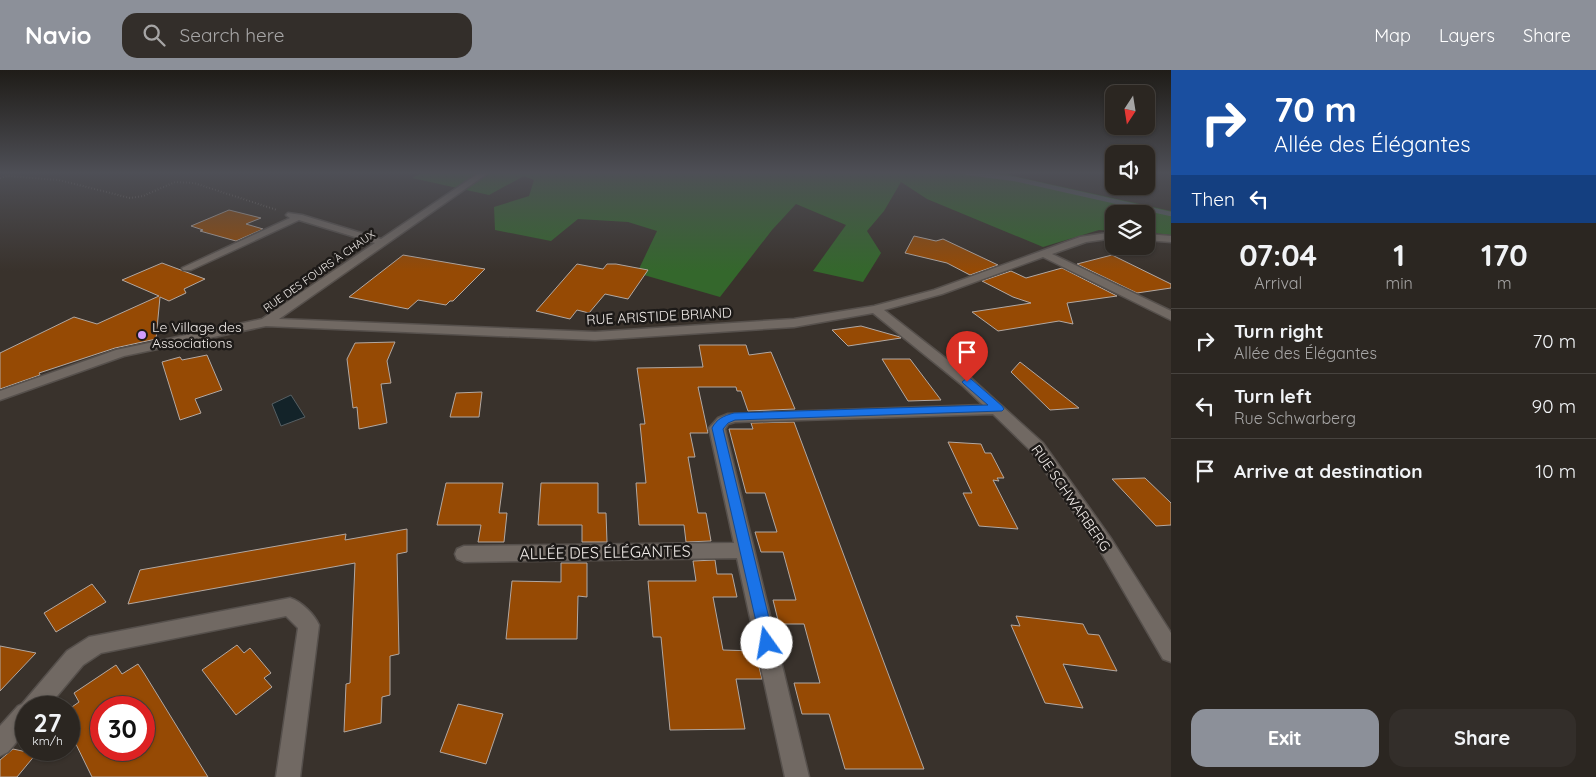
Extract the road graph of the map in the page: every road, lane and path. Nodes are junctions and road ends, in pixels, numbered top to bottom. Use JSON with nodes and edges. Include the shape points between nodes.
{"nodes":[{"id":1,"x":263,"y":206,"type":"edge"},
{"id":2,"x":434,"y":206,"type":"edge"},
{"id":3,"x":287,"y":214,"type":"joint"},
{"id":4,"x":298,"y":217,"type":"junction"},
{"id":5,"x":1105,"y":236,"type":"edge"},
{"id":6,"x":1155,"y":238,"type":"edge"},
{"id":7,"x":1171,"y":239,"type":"edge"},
{"id":8,"x":382,"y":242,"type":"junction"},
{"id":9,"x":1044,"y":254,"type":"junction"},
{"id":10,"x":187,"y":268,"type":"dead end"},
{"id":11,"x":875,"y":309,"type":"junction"},
{"id":12,"x":1171,"y":316,"type":"edge"},
{"id":13,"x":266,"y":322,"type":"junction"},
{"id":14,"x":0,"y":396,"type":"edge"},
{"id":15,"x":998,"y":409,"type":"junction"},
{"id":16,"x":746,"y":550,"type":"junction"},
{"id":17,"x":464,"y":554,"type":"dead end"},
{"id":18,"x":1171,"y":652,"type":"edge"},
{"id":19,"x":42,"y":696,"type":"edge"},
{"id":20,"x":15,"y":727,"type":"edge"},
{"id":21,"x":0,"y":744,"type":"edge"},
{"id":22,"x":288,"y":777,"type":"edge"},
{"id":23,"x":798,"y":777,"type":"edge"}],
"edges":[{"from":1,"to":3,"type":"path"},
{"from":2,"to":8,"type":"street","name":"RUE DES FOURS À CHAUX"},
{"from":3,"to":4,"type":"street"},
{"from":4,"to":8,"type":"street"},
{"from":4,"to":10,"type":"street"},
{"from":5,"to":9,"type":"street","name":"RUE ARISTIDE BRIAND","via":[[1084,239]]},
{"from":6,"to":7,"type":"street"},
{"from":8,"to":13,"type":"street","name":"RUE DES FOURS À CHAUX"},
{"from":9,"to":11,"type":"street","name":"RUE ARISTIDE BRIAND","via":[[938,292]]},
{"from":9,"to":12,"type":"street"},
{"from":11,"to":13,"type":"street","name":"RUE ARISTIDE BRIAND","via":[[794,323],[595,336]]},
{"from":11,"to":15,"type":"street","name":"RUE SCHWARBERG"},
{"from":13,"to":14,"type":"street","via":[[121,353]]},
{"from":15,"to":16,"type":"street","via":[[734,417],[724,421],[717,428]]},
{"from":15,"to":18,"type":"street","name":"RUE SCHWARBERG","via":[[1037,447],[1057,473],[1104,542]]},
{"from":16,"to":17,"type":"street","name":"ALLÉE DES ÉLÉGANTES"},
{"from":16,"to":23,"type":"street"},
{"from":19,"to":22,"type":"street","via":[[75,658],[96,644],[290,607],[309,625]]},
{"from":20,"to":21,"type":"street"}]}
